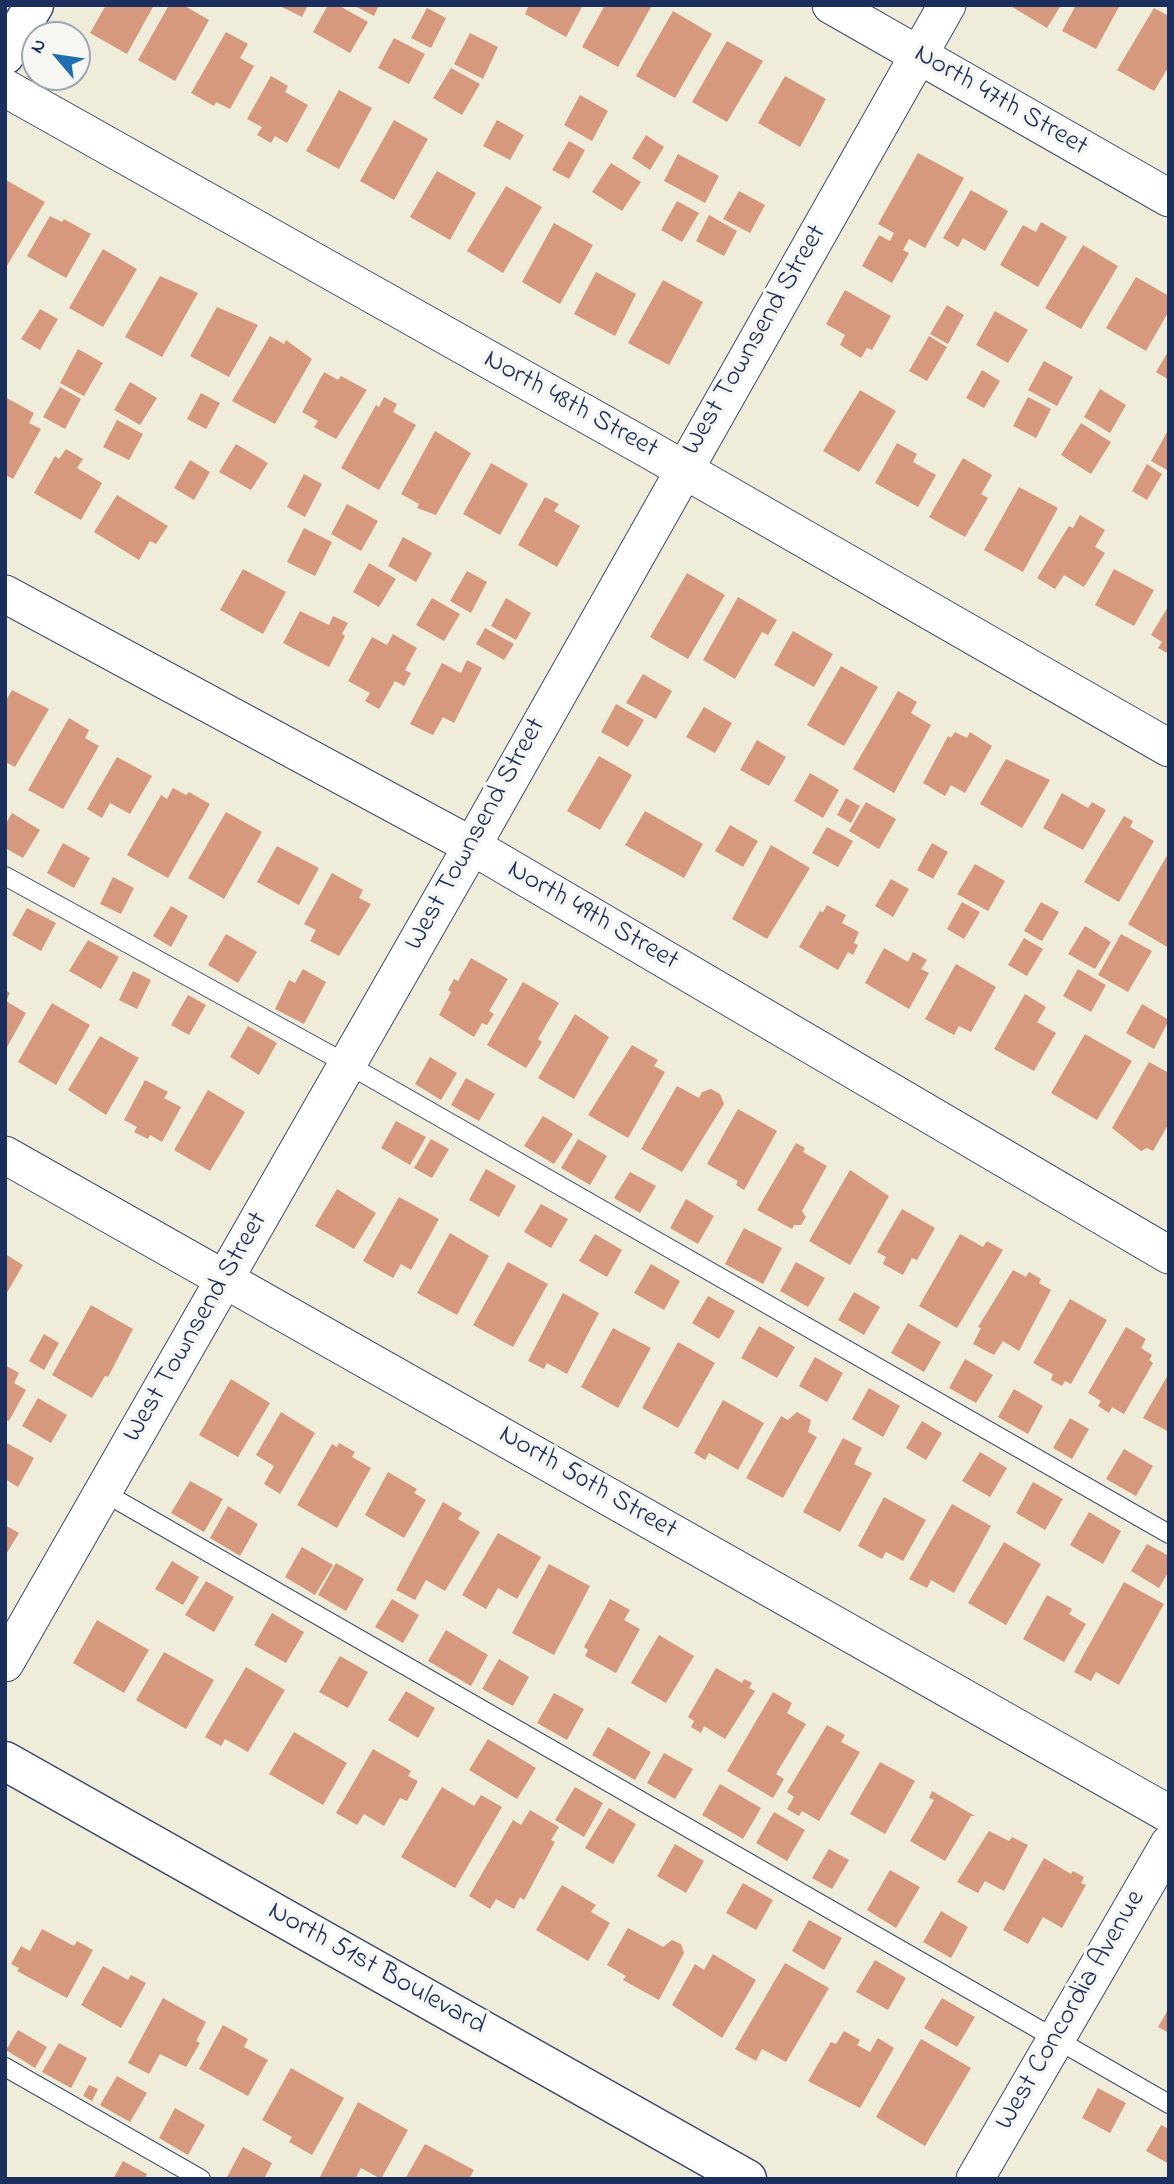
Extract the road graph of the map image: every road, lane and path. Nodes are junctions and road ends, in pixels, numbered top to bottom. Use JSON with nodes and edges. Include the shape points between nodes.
{"nodes":[{"id":1,"x":34,"y":5,"type":"edge"},
{"id":2,"x":831,"y":5,"type":"edge"},
{"id":3,"x":947,"y":5,"type":"edge"},
{"id":4,"x":5,"y":55,"type":"edge"},
{"id":5,"x":918,"y":56,"type":"junction"},
{"id":6,"x":5,"y":88,"type":"edge"},
{"id":7,"x":1169,"y":198,"type":"edge"},
{"id":8,"x":682,"y":469,"type":"junction"},
{"id":9,"x":5,"y":594,"type":"edge"},
{"id":10,"x":1169,"y":748,"type":"edge"},
{"id":11,"x":472,"y":846,"type":"junction"},
{"id":12,"x":5,"y":876,"type":"edge"},
{"id":13,"x":347,"y":1064,"type":"junction"},
{"id":14,"x":5,"y":1154,"type":"edge"},
{"id":15,"x":1169,"y":1255,"type":"edge"},
{"id":16,"x":225,"y":1278,"type":"junction"},
{"id":17,"x":103,"y":1492,"type":"junction"},
{"id":18,"x":1169,"y":1534,"type":"edge"},
{"id":19,"x":5,"y":1663,"type":"edge"},
{"id":20,"x":5,"y":1761,"type":"edge"},
{"id":21,"x":1169,"y":1814,"type":"edge"},
{"id":22,"x":1169,"y":1844,"type":"edge"},
{"id":23,"x":1056,"y":2039,"type":"junction"},
{"id":24,"x":5,"y":2067,"type":"edge"},
{"id":25,"x":1169,"y":2104,"type":"edge"},
{"id":26,"x":201,"y":2179,"type":"edge"},
{"id":27,"x":747,"y":2179,"type":"edge"},
{"id":28,"x":975,"y":2179,"type":"edge"}],
"edges":[{"from":1,"to":4,"type":"street"},
{"from":2,"to":5,"type":"street","name":"North 47th Street"},
{"from":3,"to":5,"type":"street","name":"West Townsend Street"},
{"from":5,"to":7,"type":"street","name":"North 47th Street"},
{"from":5,"to":8,"type":"street","name":"West Townsend Street"},
{"from":6,"to":8,"type":"street","name":"North 48th Street"},
{"from":8,"to":10,"type":"street","name":"North 48th Street"},
{"from":8,"to":11,"type":"street","name":"West Townsend Street"},
{"from":9,"to":11,"type":"street","name":"North 49th Street"},
{"from":11,"to":13,"type":"street","name":"West Townsend Street"},
{"from":11,"to":15,"type":"street","name":"North 49th Street"},
{"from":12,"to":13,"type":"lane"},
{"from":13,"to":16,"type":"street","name":"West Townsend Street"},
{"from":13,"to":18,"type":"lane"},
{"from":14,"to":16,"type":"street","name":"North 50th Street"},
{"from":16,"to":17,"type":"street","name":"West Townsend Street"},
{"from":16,"to":21,"type":"street","name":"North 50th Street"},
{"from":17,"to":19,"type":"street","name":"West Townsend Street"},
{"from":17,"to":23,"type":"lane"},
{"from":20,"to":27,"type":"street","name":"North 51st Boulevard"},
{"from":22,"to":23,"type":"street","name":"West Concordia Avenue"},
{"from":23,"to":25,"type":"lane"},
{"from":23,"to":28,"type":"street","name":"West Concordia Avenue"},
{"from":24,"to":26,"type":"lane"}]}
